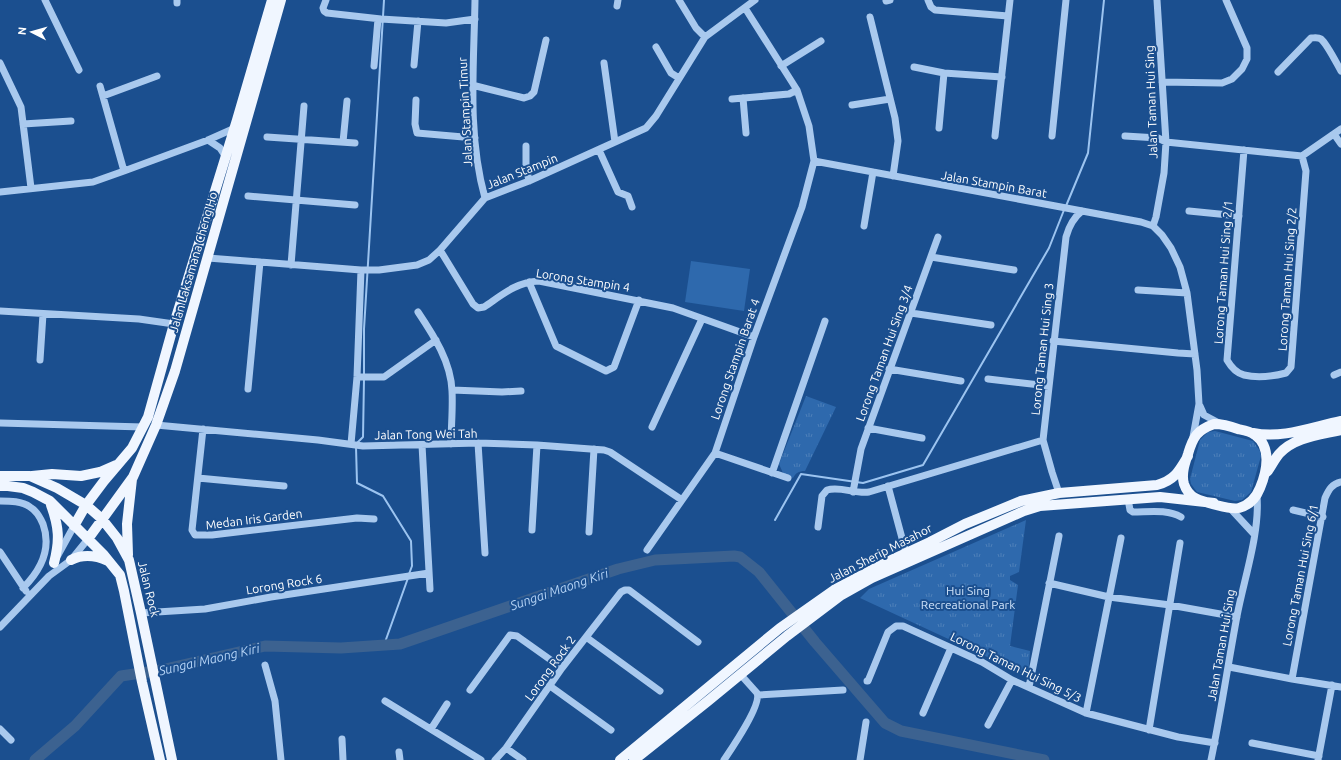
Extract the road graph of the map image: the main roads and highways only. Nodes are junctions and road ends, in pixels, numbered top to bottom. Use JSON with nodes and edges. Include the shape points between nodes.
{"nodes":[{"id":1,"x":272,"y":0,"type":"edge"},
{"id":2,"x":281,"y":0,"type":"edge"},
{"id":3,"x":208,"y":258,"type":"junction"},
{"id":4,"x":178,"y":311,"type":"junction"},
{"id":5,"x":1341,"y":421,"type":"edge"},
{"id":6,"x":1341,"y":430,"type":"edge"},
{"id":7,"x":1251,"y":432,"type":"junction"},
{"id":8,"x":1188,"y":456,"type":"junction"},
{"id":9,"x":119,"y":464,"type":"junction"},
{"id":10,"x":1266,"y":474,"type":"junction"},
{"id":11,"x":0,"y":476,"type":"edge"},
{"id":12,"x":30,"y":476,"type":"junction"},
{"id":13,"x":133,"y":477,"type":"junction"},
{"id":14,"x":0,"y":486,"type":"edge"},
{"id":15,"x":50,"y":501,"type":"junction"},
{"id":16,"x":1214,"y":504,"type":"junction"},
{"id":17,"x":86,"y":505,"type":"junction"},
{"id":18,"x":102,"y":519,"type":"junction"},
{"id":19,"x":74,"y":526,"type":"junction"},
{"id":20,"x":88,"y":539,"type":"junction"},
{"id":21,"x":71,"y":560,"type":"road end"},
{"id":22,"x":129,"y":560,"type":"junction"},
{"id":23,"x":54,"y":562,"type":"road end"},
{"id":24,"x":112,"y":563,"type":"junction"},
{"id":25,"x":814,"y":609,"type":"junction"},
{"id":26,"x":160,"y":760,"type":"edge"},
{"id":27,"x":172,"y":760,"type":"edge"},
{"id":28,"x":620,"y":760,"type":"edge"},
{"id":29,"x":634,"y":760,"type":"edge"}],
"edges":[{"from":1,"to":4,"type":"main road","name":"Jalan Laksamana Cheng Ho"},
{"from":2,"to":3,"type":"main road","name":"Jalan Laksamana Cheng Ho"},
{"from":3,"to":4,"type":"main road","via":[[201,259],[186,301]]},
{"from":3,"to":13,"type":"main road","name":"Jalan Laksamana Cheng Ho","via":[[175,371],[156,425]]},
{"from":4,"to":9,"type":"main road","name":"Jalan Laksamana Cheng Ho","via":[[148,417],[132,448]]},
{"from":5,"to":7,"type":"main road","via":[[1279,435]]},
{"from":6,"to":10,"type":"main road","via":[[1289,445]]},
{"from":7,"to":8,"type":"main road","via":[[1222,424],[1207,426],[1196,435]]},
{"from":7,"to":10,"type":"main road","via":[[1258,438],[1266,453]]},
{"from":8,"to":16,"type":"main road","via":[[1183,479],[1186,489],[1194,497]]},
{"from":8,"to":25,"type":"main road","name":"Jalan Sherip Masahor","via":[[1173,478],[1165,483],[1059,493],[1005,507],[854,579]]},
{"from":9,"to":12,"type":"main road","via":[[81,476]]},
{"from":9,"to":17,"type":"main road","name":"Jalan Laksamana Cheng Ho"},
{"from":10,"to":16,"type":"main road","via":[[1257,496],[1246,506],[1234,508]]},
{"from":11,"to":12,"type":"main road","name":"Jalan Rock"},
{"from":12,"to":17,"type":"main road","name":"Jalan Rock"},
{"from":13,"to":18,"type":"main road","name":"Jalan Laksamana Cheng Ho"},
{"from":13,"to":22,"type":"main road","via":[[127,524]]},
{"from":14,"to":15,"type":"main road","name":"Jalan Rock","via":[[23,488]]},
{"from":15,"to":19,"type":"main road","name":"Jalan Rock"},
{"from":15,"to":23,"type":"main road","via":[[59,538]]},
{"from":16,"to":25,"type":"main road","name":"Jalan Sherip Masahor","via":[[1160,497],[1040,506],[872,578]]},
{"from":17,"to":18,"type":"main road","name":"Jalan Rock"},
{"from":17,"to":19,"type":"main road","name":"Jalan Laksamana Cheng Ho"},
{"from":18,"to":20,"type":"main road","name":"Jalan Laksamana Cheng Ho"},
{"from":18,"to":22,"type":"main road","name":"Jalan Rock","via":[[118,538]]},
{"from":19,"to":20,"type":"main road","name":"Jalan Rock"},
{"from":20,"to":24,"type":"main road","name":"Jalan Rock"},
{"from":21,"to":24,"type":"main road","via":[[78,556],[87,556]]},
{"from":22,"to":27,"type":"main road","name":"Jalan Rock"},
{"from":24,"to":26,"type":"main road","name":"Jalan Rock","via":[[120,574]]},
{"from":25,"to":28,"type":"main road","name":"Jalan Sherip Masahor","via":[[780,628]]},
{"from":25,"to":29,"type":"main road","name":"Jalan Sherip Masahor","via":[[787,636]]}]}
